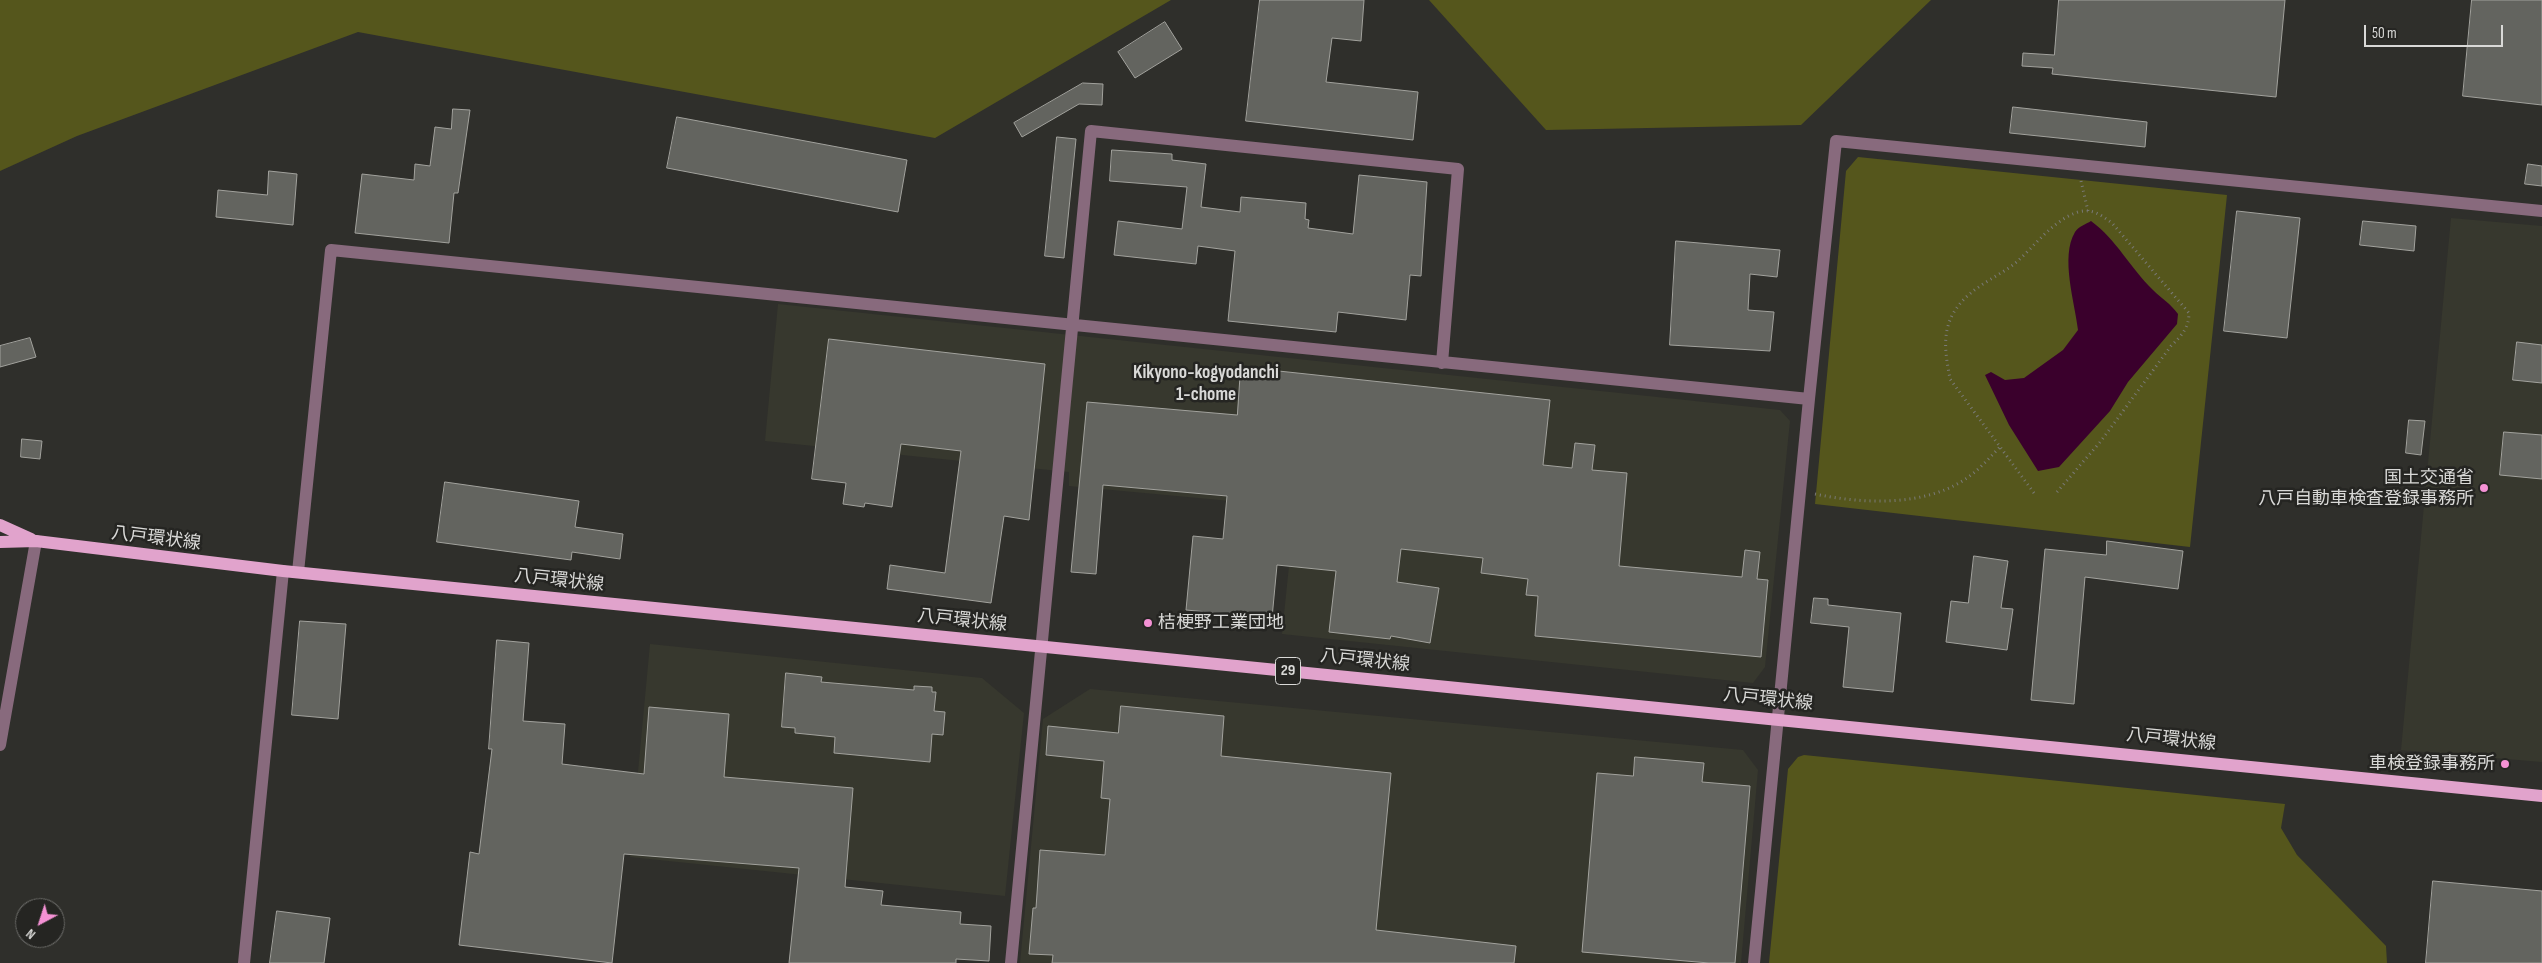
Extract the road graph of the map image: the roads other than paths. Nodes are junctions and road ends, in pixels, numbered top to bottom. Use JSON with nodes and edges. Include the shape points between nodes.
{"nodes":[{"id":1,"x":2542,"y":211,"type":"edge"},
{"id":2,"x":1072,"y":325,"type":"junction"},
{"id":3,"x":1442,"y":363,"type":"junction"},
{"id":4,"x":1809,"y":399,"type":"junction"},
{"id":5,"x":0,"y":525,"type":"edge"},
{"id":6,"x":36,"y":541,"type":"junction"},
{"id":7,"x":0,"y":542,"type":"edge"},
{"id":8,"x":283,"y":571,"type":"junction"},
{"id":9,"x":298,"y":572,"type":"junction"},
{"id":10,"x":1042,"y":647,"type":"junction"},
{"id":11,"x":1778,"y":719,"type":"junction"},
{"id":12,"x":0,"y":745,"type":"edge"},
{"id":13,"x":2542,"y":796,"type":"edge"},
{"id":14,"x":244,"y":963,"type":"edge"},
{"id":15,"x":1011,"y":963,"type":"edge"},
{"id":16,"x":1754,"y":963,"type":"edge"}],
"edges":[{"from":1,"to":4,"type":"street","via":[[1836,141]]},
{"from":2,"to":3,"type":"street"},
{"from":2,"to":3,"type":"street","via":[[1091,131],[1111,133],[1458,169]]},
{"from":2,"to":9,"type":"street","via":[[331,250]]},
{"from":2,"to":10,"type":"street"},
{"from":3,"to":4,"type":"street"},
{"from":4,"to":11,"type":"street"},
{"from":5,"to":6,"type":"main road","name":"八戸環状線","number":"29"},
{"from":6,"to":7,"type":"main road","name":"八戸環状線","number":"29"},
{"from":6,"to":8,"type":"main road","name":"八戸環状線","number":"29"},
{"from":6,"to":12,"type":"street"},
{"from":8,"to":9,"type":"main road","name":"八戸環状線","number":"29"},
{"from":8,"to":14,"type":"street"},
{"from":9,"to":10,"type":"main road","name":"八戸環状線","number":"29"},
{"from":10,"to":11,"type":"main road","name":"八戸環状線","number":"29"},
{"from":10,"to":15,"type":"street"},
{"from":11,"to":13,"type":"main road","name":"八戸環状線","number":"29"},
{"from":11,"to":16,"type":"street"}]}
